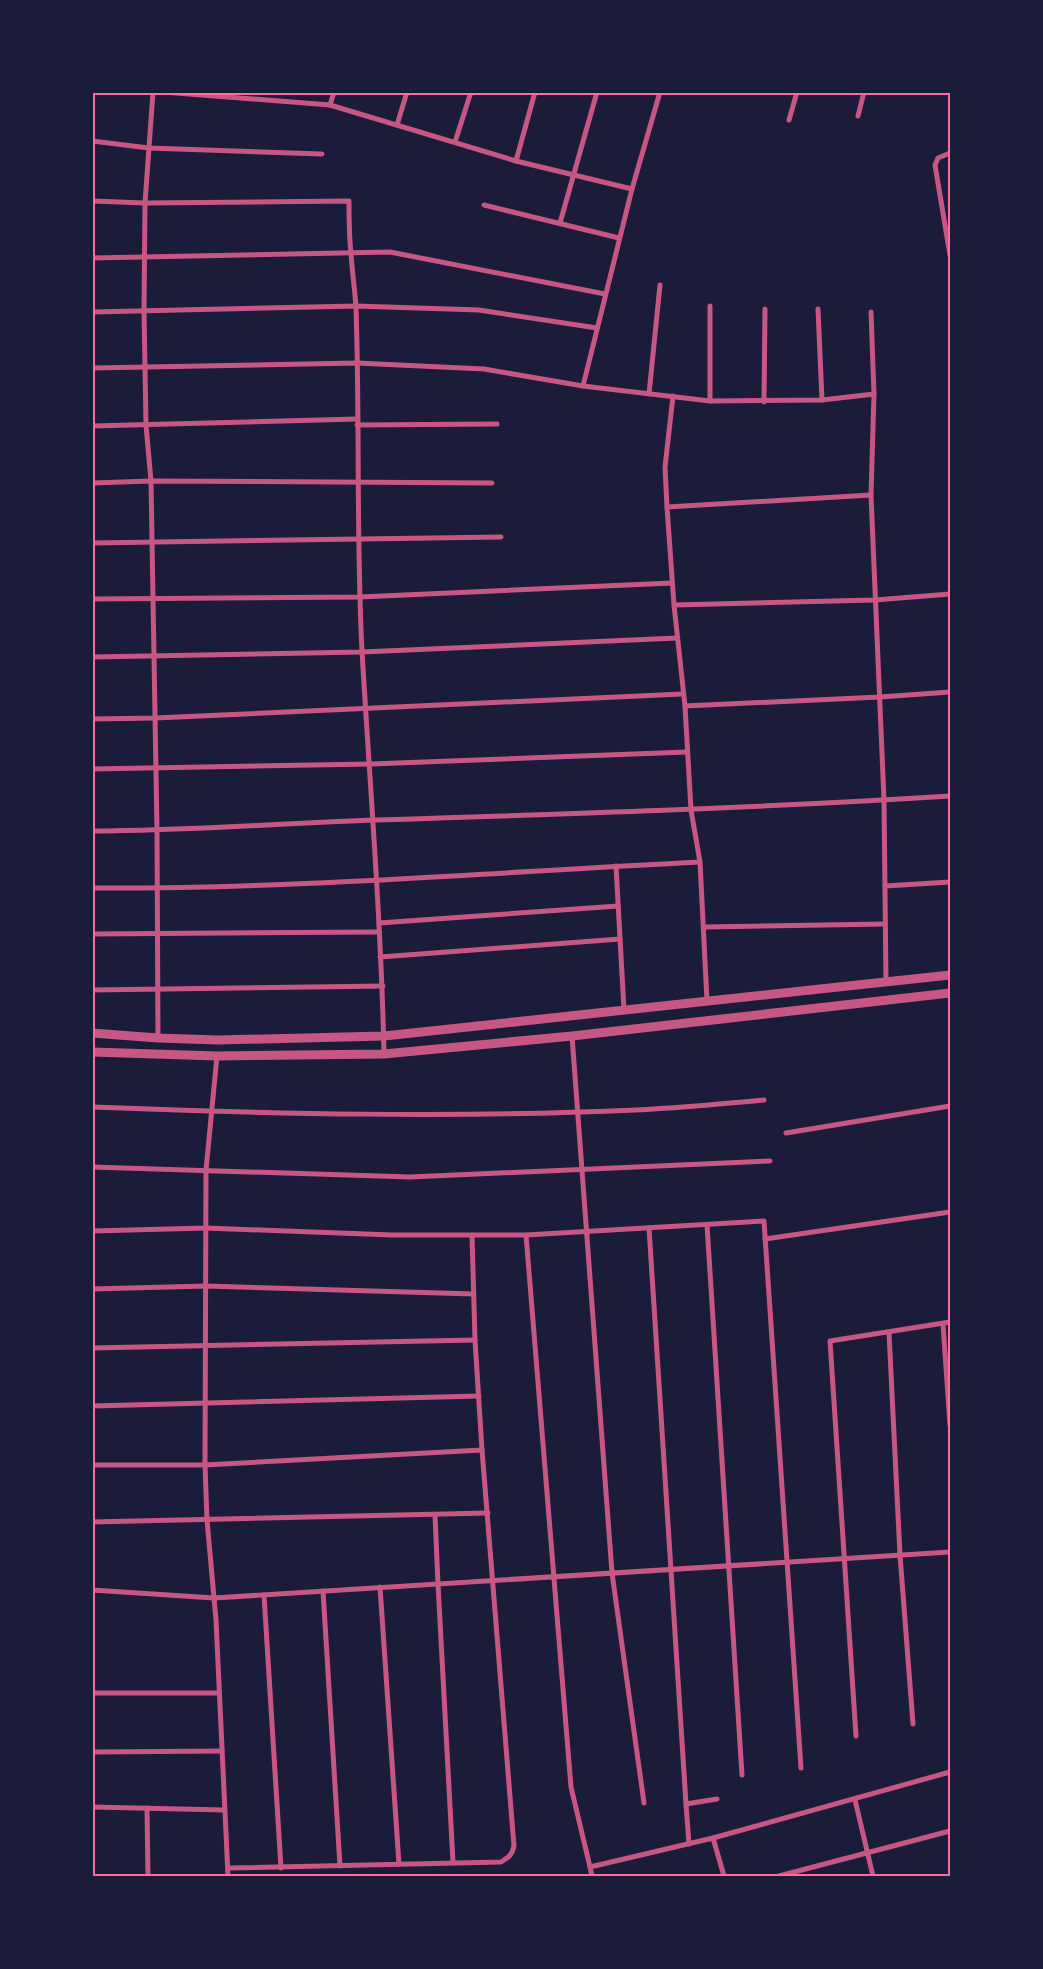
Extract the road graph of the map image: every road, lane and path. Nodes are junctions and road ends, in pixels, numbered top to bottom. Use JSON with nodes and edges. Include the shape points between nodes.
{"nodes":[{"id":1,"x":153,"y":92,"type":"edge"},
{"id":2,"x":163,"y":92,"type":"edge"},
{"id":3,"x":334,"y":92,"type":"edge"},
{"id":4,"x":407,"y":92,"type":"edge"},
{"id":5,"x":471,"y":92,"type":"edge"},
{"id":6,"x":535,"y":92,"type":"edge"},
{"id":7,"x":597,"y":92,"type":"edge"},
{"id":8,"x":660,"y":92,"type":"edge"},
{"id":9,"x":797,"y":92,"type":"edge"},
{"id":10,"x":864,"y":92,"type":"edge"},
{"id":11,"x":330,"y":105,"type":"junction"},
{"id":12,"x":858,"y":116,"type":"dead end"},
{"id":13,"x":789,"y":120,"type":"dead end"},
{"id":14,"x":397,"y":125,"type":"junction"},
{"id":15,"x":92,"y":141,"type":"edge"},
{"id":16,"x":455,"y":142,"type":"junction"},
{"id":17,"x":149,"y":148,"type":"junction"},
{"id":18,"x":950,"y":153,"type":"edge"},
{"id":19,"x":322,"y":154,"type":"dead end"},
{"id":20,"x":516,"y":161,"type":"junction"},
{"id":21,"x":574,"y":174,"type":"junction"},
{"id":22,"x":632,"y":189,"type":"junction"},
{"id":23,"x":92,"y":201,"type":"edge"},
{"id":24,"x":145,"y":203,"type":"junction"},
{"id":25,"x":484,"y":206,"type":"dead end"},
{"id":26,"x":560,"y":223,"type":"junction"},
{"id":27,"x":619,"y":238,"type":"junction"},
{"id":28,"x":350,"y":251,"type":"junction"},
{"id":29,"x":950,"y":255,"type":"edge"},
{"id":30,"x":92,"y":258,"type":"edge"},
{"id":31,"x":145,"y":258,"type":"junction"},
{"id":32,"x":660,"y":285,"type":"dead end"},
{"id":33,"x":606,"y":294,"type":"junction"},
{"id":34,"x":356,"y":306,"type":"junction"},
{"id":35,"x":710,"y":306,"type":"dead end"},
{"id":36,"x":765,"y":309,"type":"dead end"},
{"id":37,"x":818,"y":309,"type":"dead end"},
{"id":38,"x":144,"y":311,"type":"junction"},
{"id":39,"x":92,"y":312,"type":"edge"},
{"id":40,"x":871,"y":312,"type":"dead end"},
{"id":41,"x":597,"y":328,"type":"junction"},
{"id":42,"x":357,"y":363,"type":"junction"},
{"id":43,"x":146,"y":367,"type":"junction"},
{"id":44,"x":92,"y":368,"type":"edge"},
{"id":45,"x":584,"y":386,"type":"junction"},
{"id":46,"x":649,"y":394,"type":"junction"},
{"id":47,"x":874,"y":394,"type":"junction"},
{"id":48,"x":673,"y":396,"type":"junction"},
{"id":49,"x":822,"y":400,"type":"junction"},
{"id":50,"x":710,"y":401,"type":"junction"},
{"id":51,"x":764,"y":402,"type":"junction"},
{"id":52,"x":357,"y":419,"type":"junction"},
{"id":53,"x":497,"y":424,"type":"dead end"},
{"id":54,"x":146,"y":425,"type":"junction"},
{"id":55,"x":92,"y":426,"type":"edge"},
{"id":56,"x":357,"y":426,"type":"junction"},
{"id":57,"x":151,"y":480,"type":"junction"},
{"id":58,"x":357,"y":481,"type":"junction"},
{"id":59,"x":492,"y":482,"type":"dead end"},
{"id":60,"x":92,"y":483,"type":"edge"},
{"id":61,"x":871,"y":495,"type":"junction"},
{"id":62,"x":667,"y":507,"type":"junction"},
{"id":63,"x":501,"y":537,"type":"dead end"},
{"id":64,"x":358,"y":538,"type":"junction"},
{"id":65,"x":151,"y":542,"type":"junction"},
{"id":66,"x":92,"y":543,"type":"edge"},
{"id":67,"x":672,"y":583,"type":"junction"},
{"id":68,"x":950,"y":594,"type":"edge"},
{"id":69,"x":360,"y":597,"type":"junction"},
{"id":70,"x":152,"y":598,"type":"junction"},
{"id":71,"x":92,"y":599,"type":"edge"},
{"id":72,"x":875,"y":600,"type":"junction"},
{"id":73,"x":674,"y":604,"type":"junction"},
{"id":74,"x":677,"y":638,"type":"junction"},
{"id":75,"x":362,"y":652,"type":"junction"},
{"id":76,"x":153,"y":655,"type":"junction"},
{"id":77,"x":92,"y":657,"type":"edge"},
{"id":78,"x":950,"y":692,"type":"edge"},
{"id":79,"x":682,"y":694,"type":"junction"},
{"id":80,"x":880,"y":697,"type":"junction"},
{"id":81,"x":685,"y":706,"type":"junction"},
{"id":82,"x":367,"y":709,"type":"junction"},
{"id":83,"x":92,"y":718,"type":"edge"},
{"id":84,"x":155,"y":718,"type":"junction"},
{"id":85,"x":687,"y":752,"type":"junction"},
{"id":86,"x":371,"y":764,"type":"junction"},
{"id":87,"x":156,"y":768,"type":"junction"},
{"id":88,"x":92,"y":769,"type":"edge"},
{"id":89,"x":950,"y":796,"type":"edge"},
{"id":90,"x":884,"y":800,"type":"junction"},
{"id":91,"x":691,"y":810,"type":"junction"},
{"id":92,"x":374,"y":820,"type":"junction"},
{"id":93,"x":92,"y":831,"type":"edge"},
{"id":94,"x":157,"y":831,"type":"junction"},
{"id":95,"x":700,"y":862,"type":"junction"},
{"id":96,"x":616,"y":866,"type":"junction"},
{"id":97,"x":376,"y":882,"type":"junction"},
{"id":98,"x":950,"y":882,"type":"edge"},
{"id":99,"x":886,"y":886,"type":"junction"},
{"id":100,"x":92,"y":888,"type":"edge"},
{"id":101,"x":157,"y":888,"type":"junction"},
{"id":102,"x":618,"y":906,"type":"junction"},
{"id":103,"x":379,"y":923,"type":"junction"},
{"id":104,"x":885,"y":924,"type":"junction"},
{"id":105,"x":704,"y":927,"type":"junction"},
{"id":106,"x":379,"y":932,"type":"junction"},
{"id":107,"x":92,"y":934,"type":"edge"},
{"id":108,"x":157,"y":934,"type":"junction"},
{"id":109,"x":620,"y":939,"type":"junction"},
{"id":110,"x":380,"y":957,"type":"junction"},
{"id":111,"x":950,"y":975,"type":"edge"},
{"id":112,"x":886,"y":983,"type":"junction"},
{"id":113,"x":383,"y":986,"type":"junction"},
{"id":114,"x":92,"y":990,"type":"edge"},
{"id":115,"x":158,"y":990,"type":"junction"},
{"id":116,"x":950,"y":993,"type":"edge"},
{"id":117,"x":707,"y":1002,"type":"junction"},
{"id":118,"x":624,"y":1011,"type":"junction"},
{"id":119,"x":92,"y":1033,"type":"edge"},
{"id":120,"x":384,"y":1036,"type":"junction"},
{"id":121,"x":572,"y":1036,"type":"junction"},
{"id":122,"x":158,"y":1038,"type":"junction"},
{"id":123,"x":92,"y":1052,"type":"edge"},
{"id":124,"x":384,"y":1054,"type":"junction"},
{"id":125,"x":217,"y":1056,"type":"junction"},
{"id":126,"x":764,"y":1100,"type":"dead end"},
{"id":127,"x":950,"y":1106,"type":"edge"},
{"id":128,"x":92,"y":1107,"type":"edge"},
{"id":129,"x":212,"y":1112,"type":"junction"},
{"id":130,"x":579,"y":1112,"type":"junction"},
{"id":131,"x":786,"y":1133,"type":"dead end"},
{"id":132,"x":770,"y":1161,"type":"dead end"},
{"id":133,"x":92,"y":1167,"type":"edge"},
{"id":134,"x":582,"y":1169,"type":"junction"},
{"id":135,"x":206,"y":1170,"type":"junction"},
{"id":136,"x":950,"y":1212,"type":"edge"},
{"id":137,"x":707,"y":1225,"type":"junction"},
{"id":138,"x":206,"y":1228,"type":"junction"},
{"id":139,"x":649,"y":1228,"type":"junction"},
{"id":140,"x":92,"y":1231,"type":"edge"},
{"id":141,"x":586,"y":1232,"type":"junction"},
{"id":142,"x":526,"y":1235,"type":"junction"},
{"id":143,"x":472,"y":1236,"type":"junction"},
{"id":144,"x":765,"y":1239,"type":"junction"},
{"id":145,"x":206,"y":1286,"type":"junction"},
{"id":146,"x":92,"y":1289,"type":"edge"},
{"id":147,"x":474,"y":1294,"type":"junction"},
{"id":148,"x":950,"y":1322,"type":"edge"},
{"id":149,"x":943,"y":1324,"type":"junction"},
{"id":150,"x":889,"y":1333,"type":"junction"},
{"id":151,"x":475,"y":1340,"type":"junction"},
{"id":152,"x":205,"y":1344,"type":"junction"},
{"id":153,"x":92,"y":1348,"type":"edge"},
{"id":154,"x":480,"y":1396,"type":"junction"},
{"id":155,"x":205,"y":1402,"type":"junction"},
{"id":156,"x":92,"y":1406,"type":"edge"},
{"id":157,"x":950,"y":1425,"type":"edge"},
{"id":158,"x":482,"y":1450,"type":"junction"},
{"id":159,"x":92,"y":1465,"type":"edge"},
{"id":160,"x":205,"y":1465,"type":"junction"},
{"id":161,"x":488,"y":1513,"type":"junction"},
{"id":162,"x":436,"y":1515,"type":"junction"},
{"id":163,"x":206,"y":1520,"type":"junction"},
{"id":164,"x":92,"y":1522,"type":"edge"},
{"id":165,"x":950,"y":1552,"type":"edge"},
{"id":166,"x":900,"y":1555,"type":"junction"},
{"id":167,"x":844,"y":1559,"type":"junction"},
{"id":168,"x":788,"y":1562,"type":"junction"},
{"id":169,"x":730,"y":1566,"type":"junction"},
{"id":170,"x":672,"y":1569,"type":"junction"},
{"id":171,"x":612,"y":1573,"type":"junction"},
{"id":172,"x":553,"y":1576,"type":"junction"},
{"id":173,"x":492,"y":1580,"type":"junction"},
{"id":174,"x":438,"y":1584,"type":"junction"},
{"id":175,"x":380,"y":1587,"type":"junction"},
{"id":176,"x":92,"y":1590,"type":"edge"},
{"id":177,"x":323,"y":1591,"type":"junction"},
{"id":178,"x":264,"y":1594,"type":"junction"},
{"id":179,"x":214,"y":1598,"type":"junction"},
{"id":180,"x":92,"y":1693,"type":"edge"},
{"id":181,"x":219,"y":1693,"type":"junction"},
{"id":182,"x":913,"y":1724,"type":"dead end"},
{"id":183,"x":856,"y":1736,"type":"dead end"},
{"id":184,"x":222,"y":1751,"type":"junction"},
{"id":185,"x":92,"y":1752,"type":"edge"},
{"id":186,"x":801,"y":1768,"type":"dead end"},
{"id":187,"x":950,"y":1772,"type":"edge"},
{"id":188,"x":742,"y":1775,"type":"dead end"},
{"id":189,"x":716,"y":1799,"type":"dead end"},
{"id":190,"x":855,"y":1800,"type":"junction"},
{"id":191,"x":644,"y":1803,"type":"dead end"},
{"id":192,"x":686,"y":1804,"type":"junction"},
{"id":193,"x":92,"y":1807,"type":"edge"},
{"id":194,"x":147,"y":1808,"type":"junction"},
{"id":195,"x":224,"y":1810,"type":"junction"},
{"id":196,"x":950,"y":1831,"type":"edge"},
{"id":197,"x":713,"y":1838,"type":"junction"},
{"id":198,"x":689,"y":1844,"type":"junction"},
{"id":199,"x":866,"y":1853,"type":"junction"},
{"id":200,"x":453,"y":1862,"type":"junction"},
{"id":201,"x":399,"y":1864,"type":"junction"},
{"id":202,"x":340,"y":1866,"type":"junction"},
{"id":203,"x":590,"y":1867,"type":"junction"},
{"id":204,"x":228,"y":1868,"type":"junction"},
{"id":205,"x":281,"y":1868,"type":"junction"},
{"id":206,"x":148,"y":1876,"type":"edge"},
{"id":207,"x":228,"y":1876,"type":"edge"},
{"id":208,"x":592,"y":1876,"type":"edge"},
{"id":209,"x":724,"y":1876,"type":"edge"},
{"id":210,"x":779,"y":1876,"type":"edge"},
{"id":211,"x":873,"y":1876,"type":"edge"}],
"edges":[{"from":1,"to":17,"type":"street"},
{"from":2,"to":11,"type":"street"},
{"from":3,"to":11,"type":"street"},
{"from":4,"to":14,"type":"street"},
{"from":5,"to":16,"type":"street"},
{"from":6,"to":20,"type":"street"},
{"from":7,"to":21,"type":"street"},
{"from":8,"to":22,"type":"street"},
{"from":9,"to":13,"type":"street"},
{"from":10,"to":12,"type":"street"},
{"from":11,"to":14,"type":"street"},
{"from":14,"to":16,"type":"street"},
{"from":15,"to":17,"type":"street"},
{"from":16,"to":20,"type":"street"},
{"from":17,"to":19,"type":"street"},
{"from":17,"to":24,"type":"street"},
{"from":18,"to":29,"type":"street","via":[[938,158],[936,165]]},
{"from":20,"to":21,"type":"street"},
{"from":21,"to":22,"type":"street"},
{"from":21,"to":26,"type":"street"},
{"from":22,"to":27,"type":"street"},
{"from":23,"to":24,"type":"street"},
{"from":24,"to":28,"type":"street","via":[[349,201]]},
{"from":24,"to":31,"type":"street"},
{"from":25,"to":26,"type":"street"},
{"from":26,"to":27,"type":"street"},
{"from":27,"to":33,"type":"street"},
{"from":28,"to":31,"type":"street"},
{"from":28,"to":33,"type":"street","via":[[390,252]]},
{"from":28,"to":34,"type":"street"},
{"from":30,"to":31,"type":"street"},
{"from":31,"to":38,"type":"street"},
{"from":32,"to":46,"type":"street"},
{"from":33,"to":41,"type":"street"},
{"from":34,"to":38,"type":"street"},
{"from":34,"to":41,"type":"street","via":[[479,310]]},
{"from":34,"to":42,"type":"street"},
{"from":35,"to":50,"type":"street"},
{"from":36,"to":51,"type":"street"},
{"from":37,"to":49,"type":"street"},
{"from":38,"to":39,"type":"street"},
{"from":38,"to":43,"type":"street"},
{"from":40,"to":47,"type":"street"},
{"from":41,"to":45,"type":"street"},
{"from":42,"to":43,"type":"street"},
{"from":42,"to":45,"type":"street","via":[[484,369]]},
{"from":42,"to":52,"type":"street"},
{"from":43,"to":44,"type":"street"},
{"from":43,"to":54,"type":"street"},
{"from":45,"to":46,"type":"street"},
{"from":46,"to":48,"type":"street"},
{"from":47,"to":49,"type":"street"},
{"from":47,"to":61,"type":"street"},
{"from":48,"to":50,"type":"street"},
{"from":48,"to":62,"type":"street","via":[[665,467]]},
{"from":49,"to":51,"type":"street"},
{"from":50,"to":51,"type":"street"},
{"from":52,"to":54,"type":"street"},
{"from":52,"to":56,"type":"street"},
{"from":53,"to":56,"type":"street"},
{"from":54,"to":55,"type":"street"},
{"from":54,"to":57,"type":"street"},
{"from":56,"to":58,"type":"street"},
{"from":57,"to":58,"type":"street"},
{"from":57,"to":60,"type":"street"},
{"from":57,"to":65,"type":"street"},
{"from":58,"to":59,"type":"street"},
{"from":58,"to":64,"type":"street"},
{"from":61,"to":62,"type":"street"},
{"from":61,"to":72,"type":"street"},
{"from":62,"to":67,"type":"street"},
{"from":63,"to":64,"type":"street"},
{"from":64,"to":65,"type":"street"},
{"from":64,"to":69,"type":"street"},
{"from":65,"to":66,"type":"street"},
{"from":65,"to":70,"type":"street"},
{"from":67,"to":69,"type":"street"},
{"from":67,"to":73,"type":"street"},
{"from":68,"to":72,"type":"street"},
{"from":69,"to":70,"type":"street"},
{"from":69,"to":75,"type":"street"},
{"from":70,"to":71,"type":"street"},
{"from":70,"to":76,"type":"street"},
{"from":72,"to":73,"type":"street"},
{"from":72,"to":80,"type":"street"},
{"from":73,"to":74,"type":"street"},
{"from":74,"to":75,"type":"street"},
{"from":74,"to":79,"type":"street"},
{"from":75,"to":76,"type":"street"},
{"from":75,"to":82,"type":"street"},
{"from":76,"to":77,"type":"street"},
{"from":76,"to":84,"type":"street"},
{"from":78,"to":80,"type":"street"},
{"from":79,"to":81,"type":"street"},
{"from":79,"to":82,"type":"street"},
{"from":80,"to":81,"type":"street"},
{"from":80,"to":90,"type":"street"},
{"from":81,"to":85,"type":"street"},
{"from":82,"to":84,"type":"street"},
{"from":82,"to":86,"type":"street"},
{"from":83,"to":84,"type":"street"},
{"from":84,"to":87,"type":"street"},
{"from":85,"to":86,"type":"street"},
{"from":85,"to":91,"type":"street"},
{"from":86,"to":87,"type":"street"},
{"from":86,"to":92,"type":"street"},
{"from":87,"to":88,"type":"street"},
{"from":87,"to":94,"type":"street"},
{"from":89,"to":90,"type":"street"},
{"from":90,"to":91,"type":"street"},
{"from":90,"to":99,"type":"street"},
{"from":91,"to":92,"type":"street"},
{"from":91,"to":95,"type":"street"},
{"from":92,"to":94,"type":"street"},
{"from":92,"to":97,"type":"street"},
{"from":93,"to":94,"type":"street"},
{"from":94,"to":101,"type":"street"},
{"from":95,"to":96,"type":"street"},
{"from":95,"to":105,"type":"street"},
{"from":96,"to":97,"type":"street"},
{"from":96,"to":102,"type":"street"},
{"from":97,"to":101,"type":"street"},
{"from":97,"to":103,"type":"street"},
{"from":98,"to":99,"type":"street"},
{"from":99,"to":104,"type":"street"},
{"from":100,"to":101,"type":"street"},
{"from":101,"to":108,"type":"street"},
{"from":102,"to":103,"type":"street"},
{"from":102,"to":109,"type":"street"},
{"from":103,"to":106,"type":"street"},
{"from":104,"to":105,"type":"street"},
{"from":104,"to":112,"type":"street"},
{"from":105,"to":117,"type":"street"},
{"from":106,"to":108,"type":"street"},
{"from":106,"to":110,"type":"street"},
{"from":107,"to":108,"type":"street"},
{"from":108,"to":115,"type":"street"},
{"from":109,"to":110,"type":"street"},
{"from":109,"to":118,"type":"street"},
{"from":110,"to":113,"type":"street"},
{"from":111,"to":112,"type":"street"},
{"from":112,"to":117,"type":"street"},
{"from":113,"to":115,"type":"street"},
{"from":113,"to":120,"type":"street"},
{"from":114,"to":115,"type":"street"},
{"from":115,"to":122,"type":"street"},
{"from":116,"to":121,"type":"street"},
{"from":117,"to":118,"type":"street"},
{"from":118,"to":120,"type":"street"},
{"from":119,"to":122,"type":"street"},
{"from":120,"to":122,"type":"street","via":[[218,1040]]},
{"from":120,"to":124,"type":"street"},
{"from":121,"to":124,"type":"street"},
{"from":121,"to":130,"type":"street"},
{"from":123,"to":125,"type":"street"},
{"from":124,"to":125,"type":"street"},
{"from":125,"to":129,"type":"street"},
{"from":126,"to":130,"type":"street"},
{"from":127,"to":131,"type":"street"},
{"from":128,"to":129,"type":"street"},
{"from":129,"to":130,"type":"street","via":[[373,1115]]},
{"from":129,"to":135,"type":"street"},
{"from":130,"to":134,"type":"street"},
{"from":132,"to":134,"type":"street"},
{"from":133,"to":135,"type":"street"},
{"from":134,"to":135,"type":"street","via":[[410,1177]]},
{"from":134,"to":141,"type":"street"},
{"from":135,"to":138,"type":"street"},
{"from":136,"to":144,"type":"street"},
{"from":137,"to":139,"type":"street"},
{"from":137,"to":144,"type":"street","via":[[764,1221]]},
{"from":137,"to":169,"type":"street"},
{"from":138,"to":140,"type":"street"},
{"from":138,"to":143,"type":"street"},
{"from":138,"to":145,"type":"street"},
{"from":139,"to":141,"type":"street"},
{"from":139,"to":170,"type":"street"},
{"from":141,"to":142,"type":"street"},
{"from":141,"to":171,"type":"street"},
{"from":142,"to":143,"type":"street"},
{"from":142,"to":172,"type":"street"},
{"from":143,"to":147,"type":"street"},
{"from":144,"to":168,"type":"street"},
{"from":145,"to":146,"type":"street"},
{"from":145,"to":147,"type":"street"},
{"from":145,"to":152,"type":"street"},
{"from":147,"to":151,"type":"street"},
{"from":148,"to":149,"type":"street"},
{"from":149,"to":150,"type":"street"},
{"from":149,"to":157,"type":"street"},
{"from":150,"to":166,"type":"street"},
{"from":150,"to":167,"type":"street","via":[[830,1341]]},
{"from":151,"to":152,"type":"street"},
{"from":151,"to":154,"type":"street"},
{"from":152,"to":153,"type":"street"},
{"from":152,"to":155,"type":"street"},
{"from":154,"to":155,"type":"street"},
{"from":154,"to":158,"type":"street"},
{"from":155,"to":156,"type":"street"},
{"from":155,"to":160,"type":"street"},
{"from":158,"to":160,"type":"street"},
{"from":158,"to":161,"type":"street"},
{"from":159,"to":160,"type":"street"},
{"from":160,"to":163,"type":"street"},
{"from":161,"to":162,"type":"street"},
{"from":161,"to":173,"type":"street"},
{"from":162,"to":163,"type":"street"},
{"from":162,"to":174,"type":"street"},
{"from":163,"to":164,"type":"street"},
{"from":163,"to":179,"type":"street"},
{"from":165,"to":166,"type":"street"},
{"from":166,"to":167,"type":"street"},
{"from":166,"to":182,"type":"street"},
{"from":167,"to":168,"type":"street"},
{"from":167,"to":183,"type":"street"},
{"from":168,"to":169,"type":"street"},
{"from":168,"to":186,"type":"street"},
{"from":169,"to":170,"type":"street"},
{"from":169,"to":188,"type":"street"},
{"from":170,"to":171,"type":"street"},
{"from":170,"to":192,"type":"street"},
{"from":171,"to":172,"type":"street"},
{"from":171,"to":191,"type":"street"},
{"from":172,"to":173,"type":"street"},
{"from":172,"to":203,"type":"street","via":[[571,1787]]},
{"from":173,"to":174,"type":"street"},
{"from":173,"to":200,"type":"street","via":[[514,1846],[510,1857],[500,1862]]},
{"from":174,"to":175,"type":"street"},
{"from":174,"to":200,"type":"street"},
{"from":175,"to":177,"type":"street"},
{"from":175,"to":201,"type":"street"},
{"from":176,"to":179,"type":"street"},
{"from":177,"to":178,"type":"street"},
{"from":177,"to":202,"type":"street"},
{"from":178,"to":179,"type":"street"},
{"from":178,"to":205,"type":"street"},
{"from":179,"to":181,"type":"street"},
{"from":180,"to":181,"type":"street"},
{"from":181,"to":184,"type":"street"},
{"from":184,"to":185,"type":"street"},
{"from":184,"to":195,"type":"street"},
{"from":187,"to":190,"type":"street"},
{"from":189,"to":192,"type":"street"},
{"from":190,"to":197,"type":"street"},
{"from":190,"to":199,"type":"street"},
{"from":192,"to":198,"type":"street"},
{"from":193,"to":194,"type":"street"},
{"from":194,"to":195,"type":"street"},
{"from":194,"to":206,"type":"street"},
{"from":195,"to":204,"type":"street"},
{"from":196,"to":199,"type":"street"},
{"from":197,"to":198,"type":"street"},
{"from":197,"to":209,"type":"street"},
{"from":198,"to":203,"type":"street"},
{"from":199,"to":210,"type":"street"},
{"from":199,"to":211,"type":"street"},
{"from":200,"to":201,"type":"street"},
{"from":201,"to":202,"type":"street"},
{"from":202,"to":205,"type":"street"},
{"from":203,"to":208,"type":"street"},
{"from":204,"to":205,"type":"street"},
{"from":204,"to":207,"type":"street"}]}
